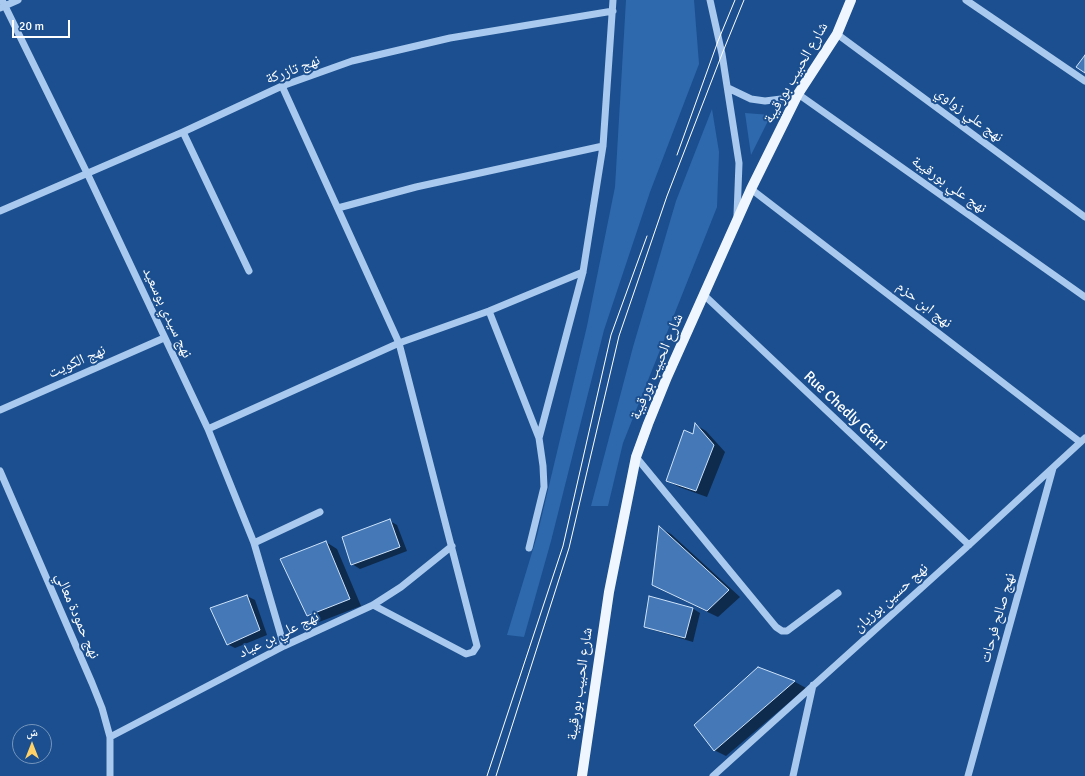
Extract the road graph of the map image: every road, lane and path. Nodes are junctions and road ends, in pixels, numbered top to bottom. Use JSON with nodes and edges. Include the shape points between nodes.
{"nodes":[{"id":1,"x":18,"y":0,"type":"edge"},
{"id":2,"x":613,"y":0,"type":"edge"},
{"id":3,"x":710,"y":0,"type":"edge"},
{"id":4,"x":851,"y":0,"type":"edge"},
{"id":5,"x":966,"y":0,"type":"edge"},
{"id":6,"x":2,"y":5,"type":"edge"},
{"id":7,"x":613,"y":11,"type":"junction"},
{"id":8,"x":837,"y":34,"type":"junction"},
{"id":9,"x":1085,"y":81,"type":"edge"},
{"id":10,"x":282,"y":86,"type":"junction"},
{"id":11,"x":728,"y":88,"type":"junction"},
{"id":12,"x":798,"y":94,"type":"junction"},
{"id":13,"x":183,"y":132,"type":"junction"},
{"id":14,"x":603,"y":146,"type":"junction"},
{"id":15,"x":88,"y":175,"type":"junction"},
{"id":16,"x":751,"y":189,"type":"junction"},
{"id":17,"x":338,"y":208,"type":"junction"},
{"id":18,"x":0,"y":211,"type":"edge"},
{"id":19,"x":1085,"y":217,"type":"edge"},
{"id":20,"x":737,"y":221,"type":"junction"},
{"id":21,"x":249,"y":271,"type":"dead end"},
{"id":22,"x":583,"y":272,"type":"junction"},
{"id":23,"x":704,"y":295,"type":"junction"},
{"id":24,"x":1085,"y":297,"type":"edge"},
{"id":25,"x":489,"y":312,"type":"junction"},
{"id":26,"x":164,"y":338,"type":"junction"},
{"id":27,"x":399,"y":343,"type":"junction"},
{"id":28,"x":0,"y":410,"type":"edge"},
{"id":29,"x":208,"y":429,"type":"junction"},
{"id":30,"x":539,"y":438,"type":"junction"},
{"id":31,"x":1083,"y":440,"type":"edge"},
{"id":32,"x":636,"y":457,"type":"junction"},
{"id":33,"x":1054,"y":466,"type":"junction"},
{"id":34,"x":0,"y":471,"type":"edge"},
{"id":35,"x":320,"y":512,"type":"dead end"},
{"id":36,"x":254,"y":543,"type":"junction"},
{"id":37,"x":969,"y":545,"type":"junction"},
{"id":38,"x":452,"y":546,"type":"junction"},
{"id":39,"x":529,"y":548,"type":"dead end"},
{"id":40,"x":838,"y":593,"type":"dead end"},
{"id":41,"x":373,"y":605,"type":"junction"},
{"id":42,"x":284,"y":646,"type":"junction"},
{"id":43,"x":813,"y":685,"type":"junction"},
{"id":44,"x":110,"y":737,"type":"junction"},
{"id":45,"x":110,"y":776,"type":"edge"},
{"id":46,"x":582,"y":776,"type":"edge"},
{"id":47,"x":713,"y":776,"type":"edge"},
{"id":48,"x":793,"y":776,"type":"edge"},
{"id":49,"x":968,"y":776,"type":"edge"}],
"edges":[{"from":1,"to":6,"type":"street"},
{"from":2,"to":7,"type":"street"},
{"from":3,"to":11,"type":"street"},
{"from":4,"to":8,"type":"main road","name":"شارع الحبيب بورقيبة"},
{"from":5,"to":9,"type":"street"},
{"from":6,"to":15,"type":"street","name":"نهج سيدي بوسعيد"},
{"from":7,"to":10,"type":"street","name":"نهج تازركة","via":[[443,40],[352,61]]},
{"from":7,"to":14,"type":"street"},
{"from":8,"to":12,"type":"main road","name":"شارع الحبيب بورقيبة"},
{"from":8,"to":19,"type":"street","name":"نهج علي زواوي"},
{"from":10,"to":13,"type":"street","name":"نهج تازركة"},
{"from":10,"to":17,"type":"street"},
{"from":11,"to":12,"type":"street","via":[[751,99],[765,101]]},
{"from":11,"to":20,"type":"street","via":[[739,163]]},
{"from":12,"to":16,"type":"main road","name":"شارع الحبيب بورقيبة"},
{"from":12,"to":24,"type":"street","name":"نهج علي بورقيبة"},
{"from":13,"to":15,"type":"street","name":"نهج تازركة"},
{"from":13,"to":21,"type":"street"},
{"from":14,"to":17,"type":"street","via":[[416,186]]},
{"from":14,"to":22,"type":"street"},
{"from":15,"to":18,"type":"street","name":"نهج تازركة"},
{"from":15,"to":26,"type":"street","name":"نهج سيدي بوسعيد"},
{"from":16,"to":20,"type":"main road","name":"شارع الحبيب بورقيبة"},
{"from":16,"to":31,"type":"street","name":"نهج ابن حزم"},
{"from":17,"to":27,"type":"street"},
{"from":20,"to":23,"type":"main road","name":"شارع الحبيب بورقيبة"},
{"from":22,"to":25,"type":"street"},
{"from":22,"to":30,"type":"street"},
{"from":23,"to":32,"type":"main road","name":"شارع الحبيب بورقيبة","via":[[667,377]]},
{"from":23,"to":37,"type":"street","name":"Rue Chedly Gtari"},
{"from":25,"to":27,"type":"street"},
{"from":25,"to":30,"type":"street"},
{"from":26,"to":28,"type":"street","name":"نهج الكويت"},
{"from":26,"to":29,"type":"street","name":"نهج سيدي بوسعيد"},
{"from":27,"to":29,"type":"street"},
{"from":27,"to":38,"type":"street"},
{"from":29,"to":36,"type":"street","name":"نهج سيدي بوسعيد"},
{"from":30,"to":39,"type":"street","via":[[544,487]]},
{"from":31,"to":33,"type":"street","name":"نهج حسين بوزيان"},
{"from":32,"to":40,"type":"street","via":[[776,627],[787,631]]},
{"from":32,"to":46,"type":"main road","name":"شارع الحبيب بورقيبة","via":[[609,592]]},
{"from":33,"to":37,"type":"street","name":"نهج حسين بوزيان"},
{"from":33,"to":49,"type":"street","name":"نهج صالح فرحات"},
{"from":34,"to":44,"type":"street","name":"نهج حمودة معالي","via":[[92,683]]},
{"from":35,"to":36,"type":"street"},
{"from":36,"to":42,"type":"street","name":"نهج سيدي بوسعيد"},
{"from":37,"to":43,"type":"street","name":"نهج حسين بوزيان"},
{"from":38,"to":41,"type":"street","name":"نهج علي بن عياد"},
{"from":38,"to":41,"type":"street","via":[[477,646],[473,652],[466,654]]},
{"from":41,"to":42,"type":"street","name":"نهج علي بن عياد"},
{"from":42,"to":44,"type":"street","name":"نهج علي بن عياد"},
{"from":43,"to":47,"type":"street","name":"نهج حسين بوزيان"},
{"from":43,"to":48,"type":"street"},
{"from":44,"to":45,"type":"street","name":"نهج حمودة معالي"}]}
